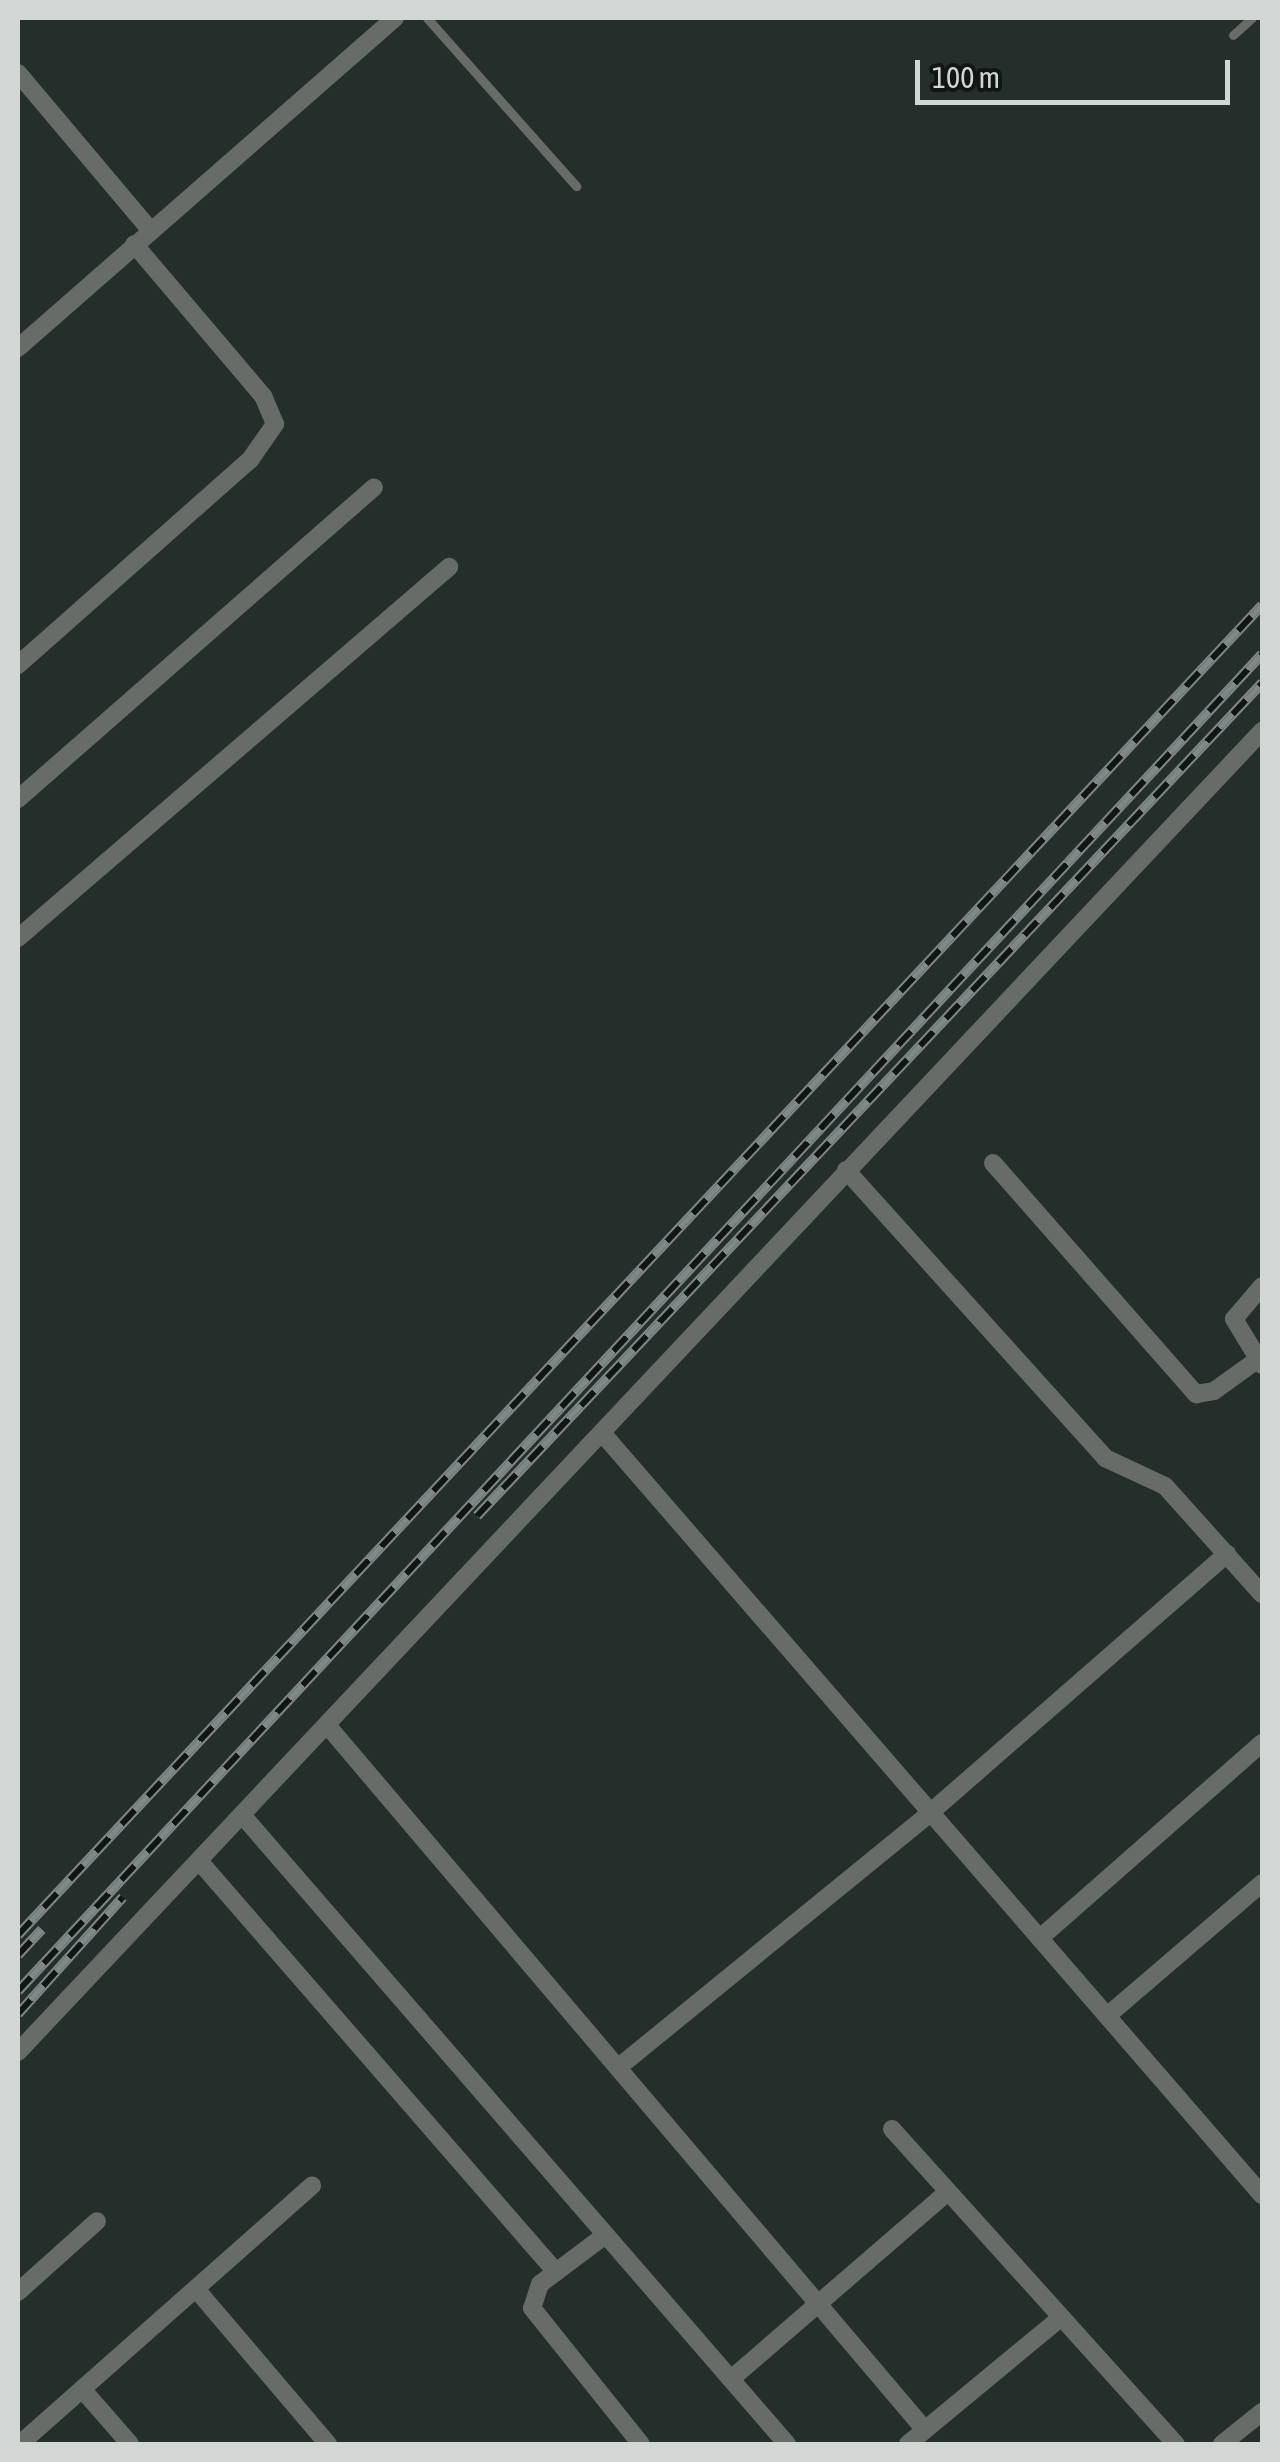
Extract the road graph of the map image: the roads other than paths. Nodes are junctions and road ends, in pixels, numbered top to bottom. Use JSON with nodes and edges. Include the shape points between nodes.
{"nodes":[{"id":1,"x":395,"y":18,"type":"edge"},
{"id":2,"x":427,"y":18,"type":"edge"},
{"id":3,"x":1252,"y":18,"type":"edge"},
{"id":4,"x":1233,"y":35,"type":"dead end"},
{"id":5,"x":18,"y":73,"type":"edge"},
{"id":6,"x":576,"y":186,"type":"dead end"},
{"id":7,"x":150,"y":230,"type":"junction"},
{"id":8,"x":134,"y":244,"type":"junction"},
{"id":9,"x":20,"y":341,"type":"edge"},
{"id":10,"x":374,"y":487,"type":"dead end"},
{"id":11,"x":449,"y":567,"type":"dead end"},
{"id":12,"x":18,"y":665,"type":"edge"},
{"id":13,"x":1262,"y":730,"type":"edge"},
{"id":14,"x":18,"y":799,"type":"edge"},
{"id":15,"x":18,"y":938,"type":"edge"},
{"id":16,"x":993,"y":1162,"type":"dead end"},
{"id":17,"x":846,"y":1170,"type":"junction"},
{"id":18,"x":1262,"y":1286,"type":"edge"},
{"id":19,"x":1260,"y":1363,"type":"edge"},
{"id":20,"x":603,"y":1434,"type":"junction"},
{"id":21,"x":1227,"y":1554,"type":"junction"},
{"id":22,"x":1262,"y":1594,"type":"edge"},
{"id":23,"x":327,"y":1725,"type":"junction"},
{"id":24,"x":1262,"y":1743,"type":"edge"},
{"id":25,"x":930,"y":1812,"type":"junction"},
{"id":26,"x":243,"y":1816,"type":"junction"},
{"id":27,"x":200,"y":1862,"type":"junction"},
{"id":28,"x":1262,"y":1883,"type":"edge"},
{"id":29,"x":1040,"y":1938,"type":"junction"},
{"id":30,"x":1107,"y":2016,"type":"junction"},
{"id":31,"x":18,"y":2052,"type":"edge"},
{"id":32,"x":620,"y":2066,"type":"junction"},
{"id":33,"x":892,"y":2128,"type":"dead end"},
{"id":34,"x":312,"y":2186,"type":"dead end"},
{"id":35,"x":948,"y":2192,"type":"junction"},
{"id":36,"x":1262,"y":2195,"type":"edge"},
{"id":37,"x":96,"y":2221,"type":"dead end"},
{"id":38,"x":604,"y":2236,"type":"junction"},
{"id":39,"x":556,"y":2272,"type":"junction"},
{"id":40,"x":196,"y":2289,"type":"junction"},
{"id":41,"x":18,"y":2292,"type":"edge"},
{"id":42,"x":820,"y":2302,"type":"junction"},
{"id":43,"x":1059,"y":2319,"type":"junction"},
{"id":44,"x":731,"y":2379,"type":"junction"},
{"id":45,"x":82,"y":2389,"type":"junction"},
{"id":46,"x":1262,"y":2412,"type":"edge"},
{"id":47,"x":924,"y":2430,"type":"junction"},
{"id":48,"x":20,"y":2444,"type":"edge"},
{"id":49,"x":130,"y":2444,"type":"edge"},
{"id":50,"x":328,"y":2444,"type":"edge"},
{"id":51,"x":641,"y":2444,"type":"edge"},
{"id":52,"x":787,"y":2444,"type":"edge"},
{"id":53,"x":908,"y":2444,"type":"edge"},
{"id":54,"x":1176,"y":2444,"type":"edge"},
{"id":55,"x":1222,"y":2444,"type":"edge"}],
"edges":[{"from":1,"to":7,"type":"street"},
{"from":2,"to":6,"type":"lane"},
{"from":3,"to":4,"type":"lane"},
{"from":5,"to":7,"type":"street"},
{"from":7,"to":8,"type":"street"},
{"from":8,"to":9,"type":"street"},
{"from":8,"to":12,"type":"street","via":[[263,396],[275,424],[250,460]]},
{"from":10,"to":14,"type":"street"},
{"from":11,"to":15,"type":"street"},
{"from":13,"to":17,"type":"street"},
{"from":16,"to":19,"type":"street","via":[[1196,1394],[1214,1391]]},
{"from":17,"to":20,"type":"street"},
{"from":17,"to":21,"type":"street","via":[[1105,1458],[1153,1476]]},
{"from":18,"to":19,"type":"street","via":[[1234,1319]]},
{"from":20,"to":23,"type":"street"},
{"from":20,"to":25,"type":"street"},
{"from":21,"to":22,"type":"street"},
{"from":21,"to":25,"type":"street"},
{"from":23,"to":26,"type":"street"},
{"from":23,"to":32,"type":"street"},
{"from":24,"to":29,"type":"street"},
{"from":25,"to":29,"type":"street"},
{"from":25,"to":32,"type":"street"},
{"from":26,"to":27,"type":"street"},
{"from":26,"to":38,"type":"street"},
{"from":27,"to":31,"type":"street"},
{"from":27,"to":39,"type":"street"},
{"from":28,"to":30,"type":"street"},
{"from":29,"to":30,"type":"street"},
{"from":30,"to":36,"type":"street"},
{"from":32,"to":42,"type":"street"},
{"from":33,"to":35,"type":"street"},
{"from":34,"to":40,"type":"street"},
{"from":35,"to":42,"type":"street"},
{"from":35,"to":43,"type":"street"},
{"from":37,"to":41,"type":"street"},
{"from":38,"to":39,"type":"street"},
{"from":38,"to":44,"type":"street"},
{"from":39,"to":51,"type":"street","via":[[532,2292],[537,2322]]},
{"from":40,"to":45,"type":"street"},
{"from":40,"to":50,"type":"street"},
{"from":42,"to":44,"type":"street"},
{"from":42,"to":47,"type":"street"},
{"from":43,"to":47,"type":"street"},
{"from":43,"to":54,"type":"street"},
{"from":44,"to":52,"type":"street"},
{"from":45,"to":48,"type":"street"},
{"from":45,"to":49,"type":"street"},
{"from":46,"to":55,"type":"street"},
{"from":47,"to":53,"type":"street"}]}
